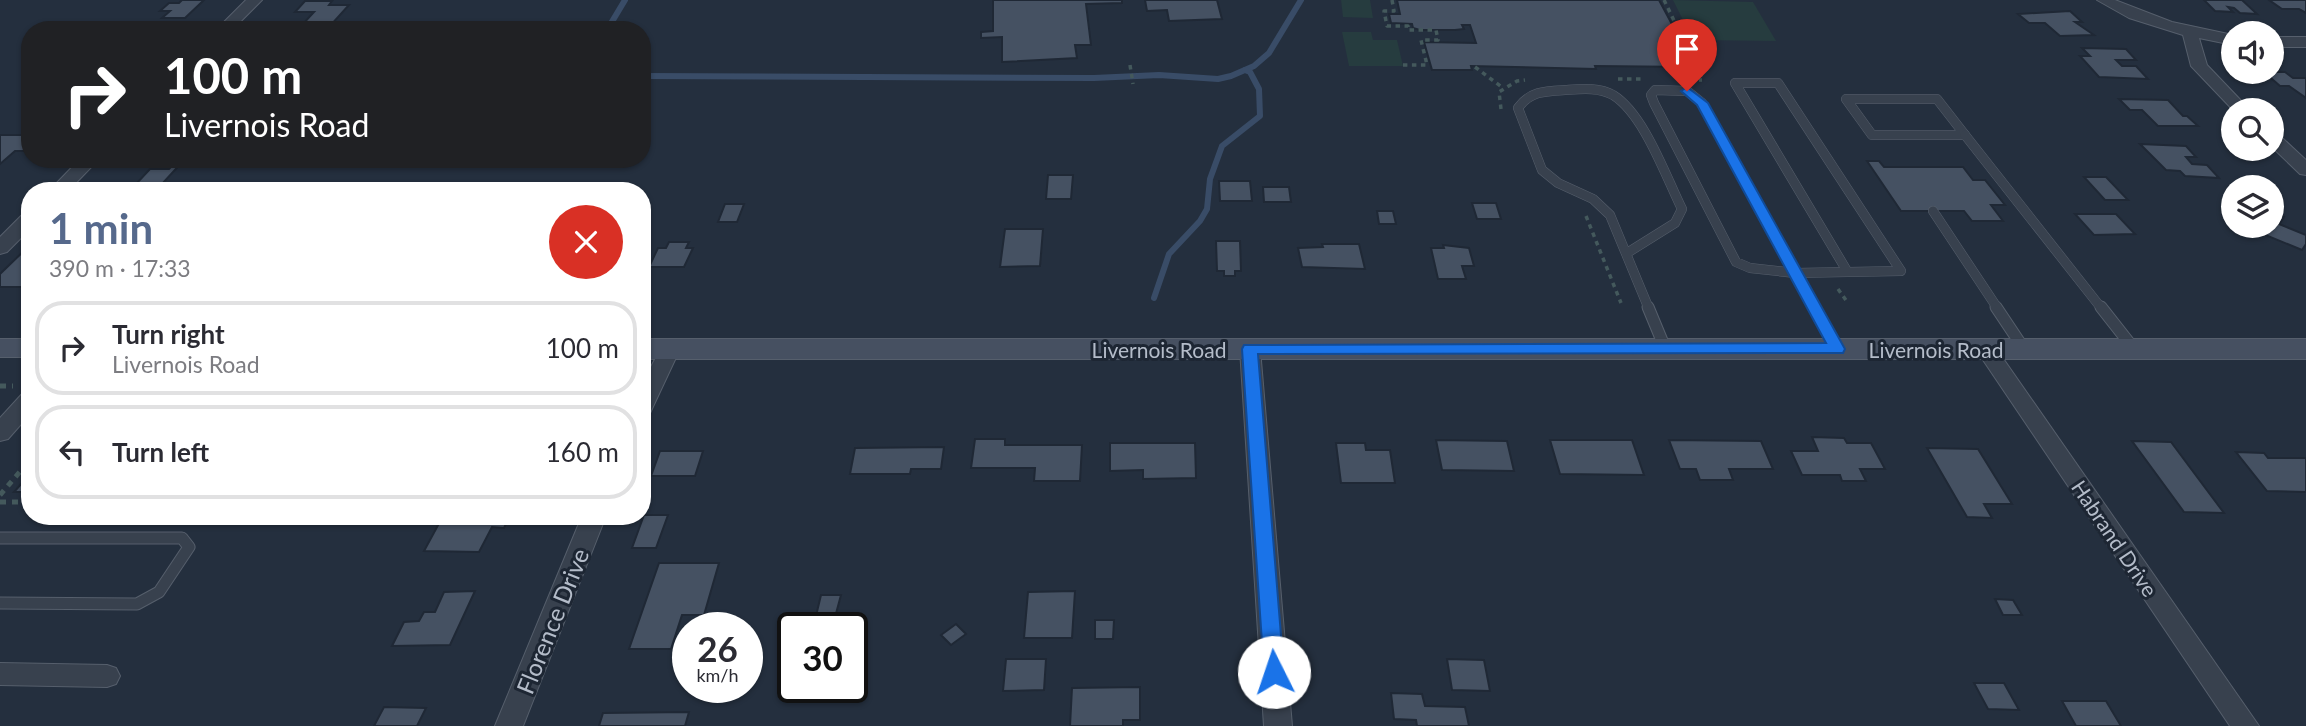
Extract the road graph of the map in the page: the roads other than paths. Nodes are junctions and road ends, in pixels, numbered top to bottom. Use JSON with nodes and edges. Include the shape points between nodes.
{"nodes":[{"id":1,"x":255,"y":0,"type":"edge"},
{"id":2,"x":2104,"y":0,"type":"edge"},
{"id":3,"x":233,"y":21,"type":"edge"},
{"id":4,"x":2190,"y":32,"type":"junction"},
{"id":5,"x":2221,"y":38,"type":"edge"},
{"id":6,"x":2284,"y":42,"type":"edge"},
{"id":7,"x":2306,"y":42,"type":"edge"},
{"id":8,"x":2229,"y":98,"type":"edge"},
{"id":9,"x":1966,"y":135,"type":"junction"},
{"id":10,"x":2284,"y":149,"type":"edge"},
{"id":11,"x":81,"y":168,"type":"edge"},
{"id":12,"x":2306,"y":170,"type":"edge"},
{"id":13,"x":67,"y":182,"type":"edge"},
{"id":14,"x":1933,"y":211,"type":"dead end"},
{"id":15,"x":21,"y":227,"type":"edge"},
{"id":16,"x":0,"y":248,"type":"edge"},
{"id":17,"x":1627,"y":253,"type":"junction"},
{"id":18,"x":1847,"y":271,"type":"junction"},
{"id":19,"x":1796,"y":272,"type":"junction"},
{"id":20,"x":0,"y":348,"type":"edge"},
{"id":21,"x":21,"y":348,"type":"edge"},
{"id":22,"x":1665,"y":348,"type":"junction"},
{"id":23,"x":651,"y":349,"type":"edge"},
{"id":24,"x":670,"y":349,"type":"junction"},
{"id":25,"x":1250,"y":349,"type":"junction"},
{"id":26,"x":1837,"y":349,"type":"junction"},
{"id":27,"x":1986,"y":349,"type":"junction"},
{"id":28,"x":2024,"y":349,"type":"junction"},
{"id":29,"x":2134,"y":349,"type":"junction"},
{"id":30,"x":2306,"y":349,"type":"edge"},
{"id":31,"x":651,"y":388,"type":"edge"},
{"id":32,"x":21,"y":409,"type":"edge"},
{"id":33,"x":0,"y":433,"type":"edge"},
{"id":34,"x":590,"y":525,"type":"edge"},
{"id":35,"x":0,"y":538,"type":"edge"},
{"id":36,"x":0,"y":603,"type":"edge"},
{"id":37,"x":0,"y":674,"type":"edge"},
{"id":38,"x":107,"y":676,"type":"dead end"},
{"id":39,"x":509,"y":726,"type":"edge"},
{"id":40,"x":1278,"y":726,"type":"edge"},
{"id":41,"x":2245,"y":726,"type":"edge"}],
"edges":[{"from":1,"to":3,"type":"street"},
{"from":2,"to":4,"type":"street","via":[[2143,19]]},
{"from":4,"to":5,"type":"street"},
{"from":4,"to":8,"type":"street","via":[[2199,66]]},
{"from":6,"to":7,"type":"street"},
{"from":9,"to":9,"type":"lane","via":[[1937,99],[1846,99],[1872,135]]},
{"from":9,"to":29,"type":"lane"},
{"from":10,"to":12,"type":"street"},
{"from":11,"to":13,"type":"street"},
{"from":14,"to":28,"type":"lane"},
{"from":15,"to":16,"type":"street"},
{"from":17,"to":17,"type":"lane","via":[[1675,223],[1682,209],[1628,105],[1611,93],[1590,89],[1538,91],[1525,97],[1518,108],[1542,170],[1593,199],[1610,215]]},
{"from":17,"to":22,"type":"lane"},
{"from":18,"to":18,"type":"lane","via":[[1901,271],[1779,83],[1735,83]]},
{"from":18,"to":19,"type":"lane"},
{"from":19,"to":19,"type":"lane","via":[[1702,103],[1687,91],[1655,90],[1651,95],[1654,103],[1736,262],[1760,272]]},
{"from":19,"to":26,"type":"lane"},
{"from":20,"to":21,"type":"main road"},
{"from":22,"to":25,"type":"main road","name":"Livernois Road"},
{"from":22,"to":26,"type":"main road","name":"Livernois Road"},
{"from":23,"to":24,"type":"main road","name":"Livernois Road"},
{"from":24,"to":25,"type":"main road","name":"Livernois Road"},
{"from":24,"to":31,"type":"street"},
{"from":25,"to":40,"type":"street"},
{"from":26,"to":27,"type":"main road","name":"Livernois Road"},
{"from":27,"to":28,"type":"main road","name":"Livernois Road"},
{"from":27,"to":41,"type":"street","name":"Habrand Drive"},
{"from":28,"to":29,"type":"main road","name":"Livernois Road"},
{"from":29,"to":30,"type":"main road","name":"Livernois Road"},
{"from":32,"to":33,"type":"street"},
{"from":34,"to":39,"type":"street","name":"Florence Drive"},
{"from":35,"to":36,"type":"lane","via":[[182,538],[189,547],[159,592],[136,604]]},
{"from":37,"to":38,"type":"street"}]}
